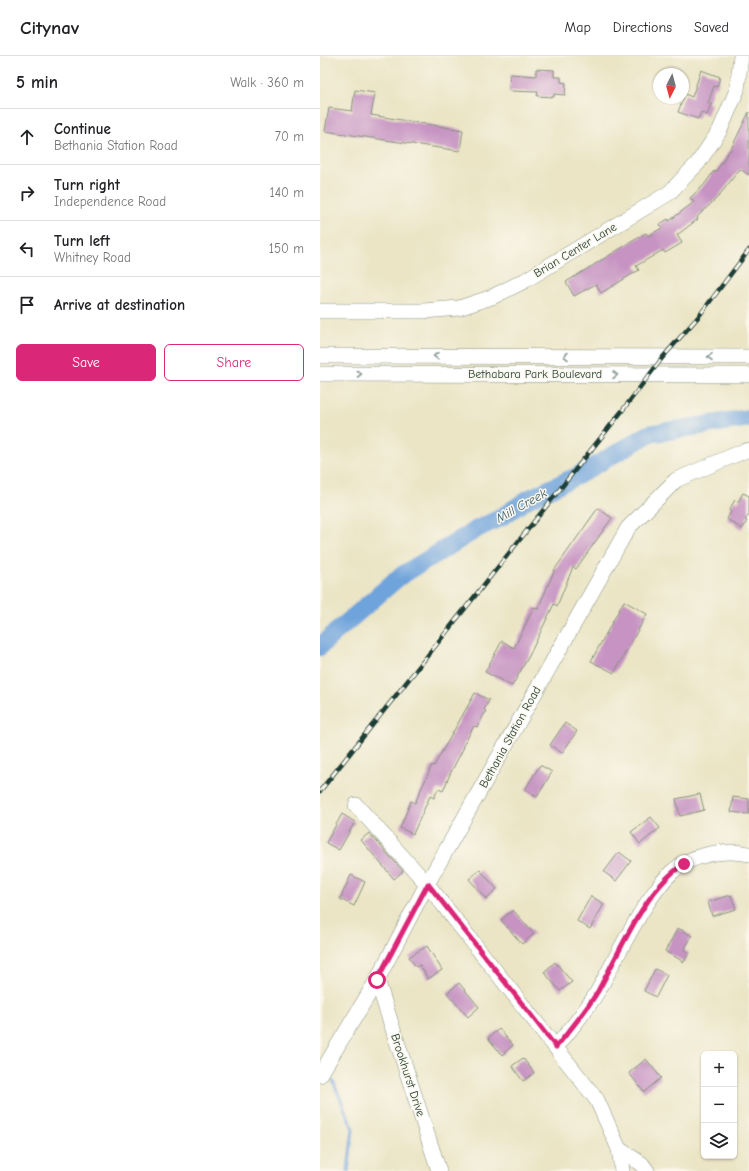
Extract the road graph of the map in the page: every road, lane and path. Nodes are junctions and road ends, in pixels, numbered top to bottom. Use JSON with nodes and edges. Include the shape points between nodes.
{"nodes":[{"id":1,"x":741,"y":56,"type":"edge"},
{"id":2,"x":320,"y":311,"type":"edge"},
{"id":3,"x":320,"y":356,"type":"edge"},
{"id":4,"x":749,"y":357,"type":"edge"},
{"id":5,"x":320,"y":374,"type":"edge"},
{"id":6,"x":749,"y":375,"type":"edge"},
{"id":7,"x":749,"y":450,"type":"edge"},
{"id":8,"x":356,"y":805,"type":"dead end"},
{"id":9,"x":749,"y":854,"type":"edge"},
{"id":10,"x":428,"y":884,"type":"junction"},
{"id":11,"x":377,"y":980,"type":"junction"},
{"id":12,"x":556,"y":1047,"type":"junction"},
{"id":13,"x":320,"y":1075,"type":"edge"},
{"id":14,"x":619,"y":1149,"type":"junction"},
{"id":15,"x":439,"y":1171,"type":"edge"},
{"id":16,"x":622,"y":1171,"type":"edge"},
{"id":17,"x":647,"y":1171,"type":"edge"}],
"edges":[{"from":1,"to":2,"type":"street","name":"Brian Center Lane","via":[[737,90],[720,130],[698,163],[669,193],[524,281],[492,297],[459,308],[424,311]]},
{"from":4,"to":3,"type":"street","name":"Bethabara Park Boulevard","one_way":true},
{"from":5,"to":6,"type":"street","name":"Bethabara Park Boulevard","one_way":true},
{"from":7,"to":10,"type":"street","name":"Bethania Station Road","via":[[676,480],[628,528]]},
{"from":8,"to":10,"type":"street"},
{"from":9,"to":12,"type":"street","via":[[715,853],[697,858],[673,871],[652,896],[632,927],[583,1015]]},
{"from":10,"to":11,"type":"street","name":"Bethania Station Road"},
{"from":10,"to":12,"type":"street"},
{"from":11,"to":13,"type":"street","name":"Bethania Station Road"},
{"from":11,"to":15,"type":"street","name":"Brookhurst Drive"},
{"from":12,"to":14,"type":"street","via":[[597,1100]]},
{"from":14,"to":16,"type":"street"},
{"from":14,"to":17,"type":"street","via":[[642,1164]]}]}
